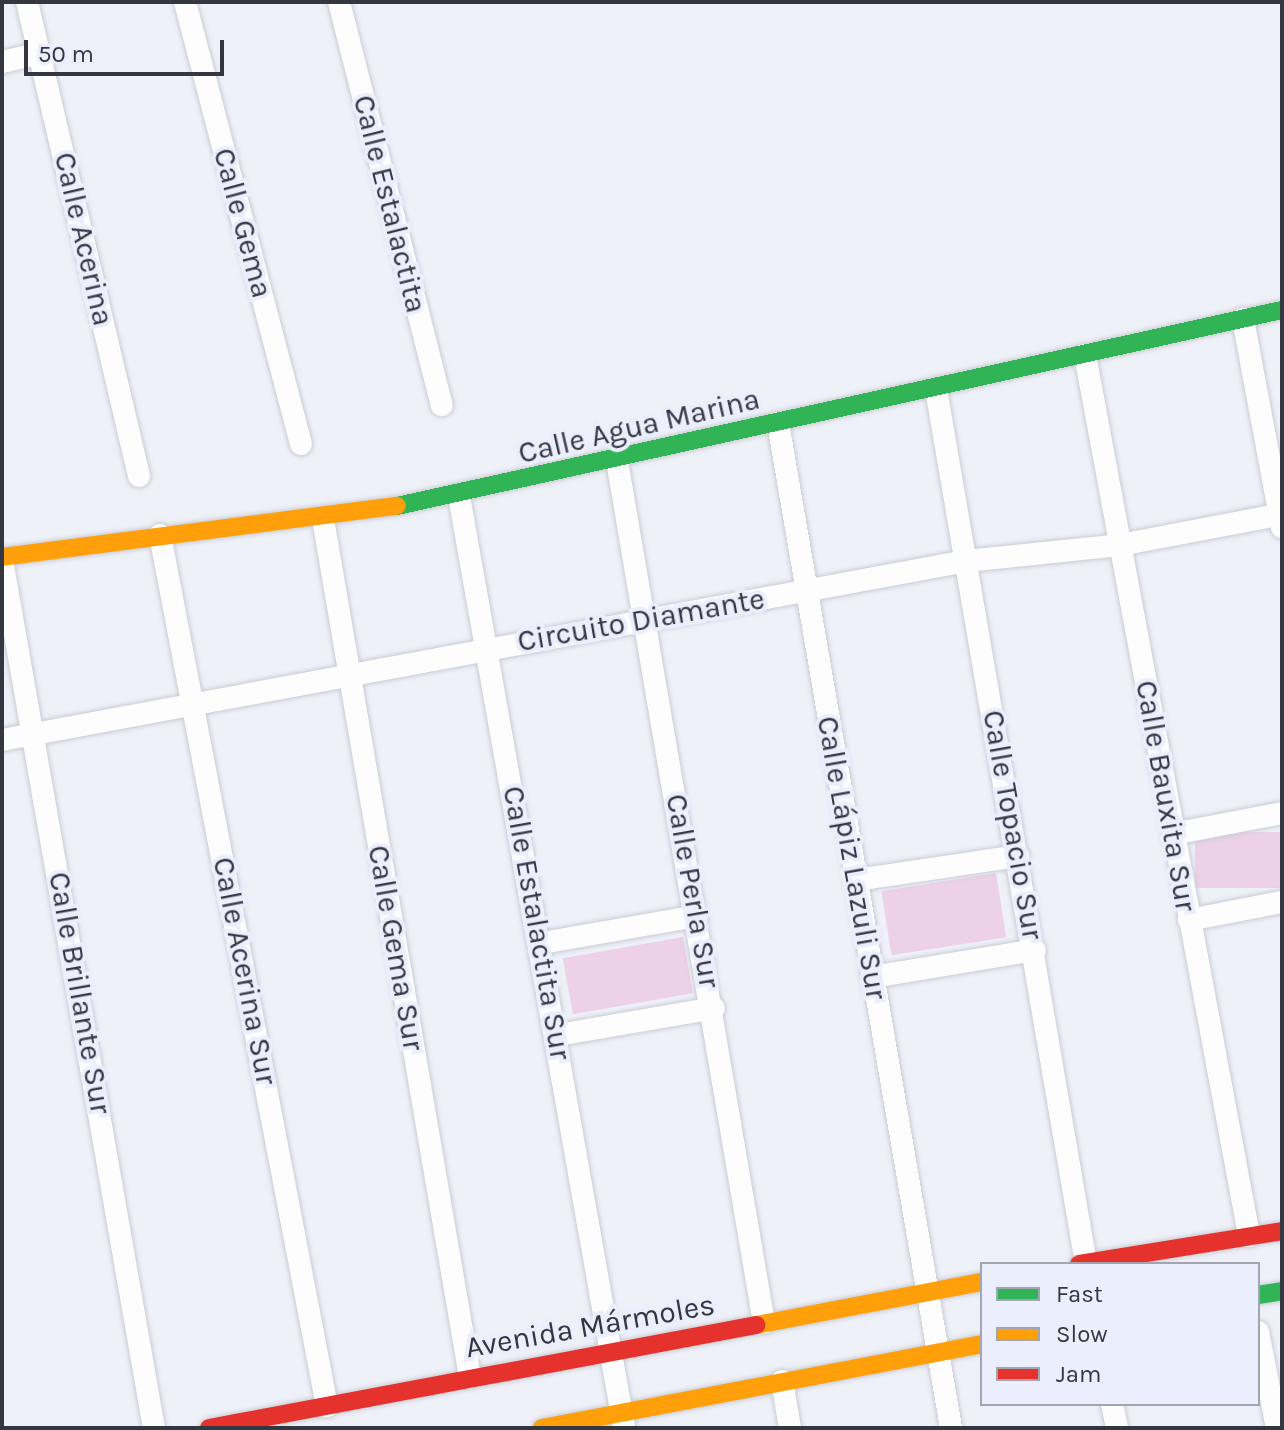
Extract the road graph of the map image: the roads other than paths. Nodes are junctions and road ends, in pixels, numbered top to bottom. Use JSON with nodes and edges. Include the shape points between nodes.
{"nodes":[{"id":1,"x":27,"y":2,"type":"edge"},
{"id":2,"x":185,"y":2,"type":"edge"},
{"id":3,"x":339,"y":2,"type":"edge"},
{"id":4,"x":40,"y":53,"type":"junction"},
{"id":5,"x":2,"y":62,"type":"edge"},
{"id":6,"x":1282,"y":310,"type":"edge"},
{"id":7,"x":1243,"y":319,"type":"junction"},
{"id":8,"x":1085,"y":355,"type":"junction"},
{"id":9,"x":936,"y":389,"type":"junction"},
{"id":10,"x":442,"y":405,"type":"dead end"},
{"id":11,"x":778,"y":423,"type":"junction"},
{"id":12,"x":301,"y":444,"type":"dead end"},
{"id":13,"x":617,"y":461,"type":"junction"},
{"id":14,"x":139,"y":476,"type":"dead end"},
{"id":15,"x":459,"y":496,"type":"junction"},
{"id":16,"x":323,"y":519,"type":"junction"},
{"id":17,"x":1281,"y":519,"type":"edge"},
{"id":18,"x":160,"y":535,"type":"junction"},
{"id":19,"x":1120,"y":545,"type":"junction"},
{"id":20,"x":2,"y":558,"type":"edge"},
{"id":21,"x":966,"y":561,"type":"junction"},
{"id":22,"x":804,"y":590,"type":"junction"},
{"id":23,"x":643,"y":620,"type":"junction"},
{"id":24,"x":486,"y":649,"type":"junction"},
{"id":25,"x":350,"y":674,"type":"junction"},
{"id":26,"x":194,"y":702,"type":"junction"},
{"id":27,"x":36,"y":734,"type":"junction"},
{"id":28,"x":2,"y":740,"type":"edge"},
{"id":29,"x":1282,"y":813,"type":"edge"},
{"id":30,"x":1173,"y":834,"type":"junction"},
{"id":31,"x":1018,"y":856,"type":"junction"},
{"id":32,"x":856,"y":880,"type":"junction"},
{"id":33,"x":1282,"y":902,"type":"edge"},
{"id":34,"x":697,"y":916,"type":"junction"},
{"id":35,"x":1189,"y":920,"type":"junction"},
{"id":36,"x":542,"y":943,"type":"junction"},
{"id":37,"x":1035,"y":950,"type":"junction"},
{"id":38,"x":872,"y":977,"type":"junction"},
{"id":39,"x":714,"y":1008,"type":"junction"},
{"id":40,"x":558,"y":1035,"type":"junction"},
{"id":41,"x":1282,"y":1231,"type":"edge"},
{"id":42,"x":1249,"y":1236,"type":"junction"},
{"id":43,"x":1084,"y":1262,"type":"edge"},
{"id":44,"x":1096,"y":1262,"type":"edge"},
{"id":45,"x":980,"y":1282,"type":"edge"},
{"id":46,"x":1282,"y":1291,"type":"edge"},
{"id":47,"x":928,"y":1293,"type":"junction"},
{"id":48,"x":1260,"y":1295,"type":"edge"},
{"id":49,"x":764,"y":1323,"type":"junction"},
{"id":50,"x":1260,"y":1342,"type":"edge"},
{"id":51,"x":980,"y":1344,"type":"edge"},
{"id":52,"x":611,"y":1351,"type":"junction"},
{"id":53,"x":936,"y":1352,"type":"junction"},
{"id":54,"x":470,"y":1377,"type":"junction"},
{"id":55,"x":782,"y":1381,"type":"junction"},
{"id":56,"x":327,"y":1406,"type":"junction"},
{"id":57,"x":1112,"y":1406,"type":"edge"},
{"id":58,"x":623,"y":1420,"type":"edge"},
{"id":59,"x":154,"y":1428,"type":"edge"},
{"id":60,"x":209,"y":1428,"type":"edge"},
{"id":61,"x":542,"y":1428,"type":"edge"},
{"id":62,"x":790,"y":1428,"type":"edge"},
{"id":63,"x":951,"y":1428,"type":"edge"},
{"id":64,"x":1117,"y":1428,"type":"edge"},
{"id":65,"x":1277,"y":1428,"type":"edge"}],
"edges":[{"from":1,"to":4,"type":"street","name":"Calle Acerina"},
{"from":2,"to":12,"type":"street","name":"Calle Gema"},
{"from":3,"to":10,"type":"street","name":"Calle Estalactita"},
{"from":4,"to":5,"type":"street"},
{"from":4,"to":14,"type":"street","name":"Calle Acerina"},
{"from":6,"to":7,"type":"street","name":"Calle Agua Marina"},
{"from":7,"to":8,"type":"street","name":"Calle Agua Marina"},
{"from":7,"to":17,"type":"street"},
{"from":8,"to":9,"type":"street","name":"Calle Agua Marina"},
{"from":8,"to":19,"type":"street","name":"Calle Bauxita Sur"},
{"from":9,"to":11,"type":"street","name":"Calle Agua Marina"},
{"from":9,"to":21,"type":"street","name":"Calle Topacio Sur"},
{"from":11,"to":13,"type":"street","name":"Calle Agua Marina"},
{"from":11,"to":22,"type":"street","name":"Calle Lápiz Lazuli Sur"},
{"from":13,"to":15,"type":"street","name":"Calle Agua Marina"},
{"from":13,"to":23,"type":"street","name":"Calle Perla Sur"},
{"from":15,"to":16,"type":"street","name":"Calle Agua Marina"},
{"from":15,"to":24,"type":"street","name":"Calle Estalactita Sur"},
{"from":16,"to":18,"type":"street","name":"Calle Agua Marina"},
{"from":16,"to":25,"type":"street","name":"Calle Gema Sur"},
{"from":17,"to":19,"type":"street","name":"Circuito Diamante"},
{"from":18,"to":20,"type":"street","name":"Calle Agua Marina"},
{"from":18,"to":26,"type":"street","name":"Calle Acerina Sur"},
{"from":19,"to":21,"type":"street","name":"Circuito Diamante"},
{"from":19,"to":30,"type":"street","name":"Calle Bauxita Sur"},
{"from":20,"to":27,"type":"street","name":"Calle Brillante Sur"},
{"from":21,"to":22,"type":"street","name":"Circuito Diamante"},
{"from":21,"to":31,"type":"street","name":"Calle Topacio Sur"},
{"from":22,"to":23,"type":"street","name":"Circuito Diamante"},
{"from":22,"to":32,"type":"street","name":"Calle Lápiz Lazuli Sur"},
{"from":23,"to":24,"type":"street","name":"Circuito Diamante"},
{"from":23,"to":34,"type":"street","name":"Calle Perla Sur"},
{"from":24,"to":25,"type":"street","name":"Circuito Diamante"},
{"from":24,"to":36,"type":"street","name":"Calle Estalactita Sur"},
{"from":25,"to":26,"type":"street","name":"Circuito Diamante"},
{"from":25,"to":54,"type":"street","name":"Calle Gema Sur"},
{"from":26,"to":27,"type":"street","name":"Circuito Diamante"},
{"from":26,"to":56,"type":"street","name":"Calle Acerina Sur"},
{"from":27,"to":28,"type":"street","name":"Circuito Diamante"},
{"from":27,"to":59,"type":"street","name":"Calle Brillante Sur"},
{"from":29,"to":30,"type":"street"},
{"from":30,"to":35,"type":"street","name":"Calle Bauxita Sur"},
{"from":31,"to":32,"type":"street"},
{"from":31,"to":37,"type":"street","name":"Calle Topacio Sur"},
{"from":32,"to":38,"type":"street","name":"Calle Lápiz Lazuli Sur"},
{"from":33,"to":35,"type":"street"},
{"from":34,"to":36,"type":"street"},
{"from":34,"to":39,"type":"street","name":"Calle Perla Sur"},
{"from":35,"to":42,"type":"street","name":"Calle Bauxita Sur"},
{"from":36,"to":40,"type":"street","name":"Calle Estalactita Sur"},
{"from":37,"to":38,"type":"street"},
{"from":37,"to":43,"type":"street","name":"Calle Topacio Sur"},
{"from":38,"to":47,"type":"street","name":"Calle Lápiz Lazuli Sur"},
{"from":39,"to":40,"type":"street"},
{"from":39,"to":49,"type":"street","name":"Calle Perla Sur"},
{"from":40,"to":52,"type":"street","name":"Calle Estalactita Sur"},
{"from":41,"to":42,"type":"street"},
{"from":42,"to":44,"type":"street"},
{"from":45,"to":47,"type":"street","name":"Avenida Mármoles"},
{"from":46,"to":48,"type":"street"},
{"from":47,"to":49,"type":"street","name":"Avenida Mármoles"},
{"from":47,"to":53,"type":"street","name":"Calle Lápiz Lazuli Sur"},
{"from":49,"to":52,"type":"street","name":"Avenida Mármoles"},
{"from":50,"to":65,"type":"street"},
{"from":51,"to":53,"type":"street"},
{"from":52,"to":54,"type":"street","name":"Avenida Mármoles"},
{"from":52,"to":58,"type":"street","name":"Calle Estalactita Sur"},
{"from":53,"to":55,"type":"street"},
{"from":53,"to":63,"type":"street","name":"Calle Lápiz Lazuli Sur"},
{"from":54,"to":56,"type":"street","name":"Avenida Mármoles"},
{"from":55,"to":58,"type":"street"},
{"from":55,"to":62,"type":"street"},
{"from":56,"to":60,"type":"street","name":"Avenida Mármoles"},
{"from":57,"to":64,"type":"street"},
{"from":58,"to":61,"type":"street"}]}
